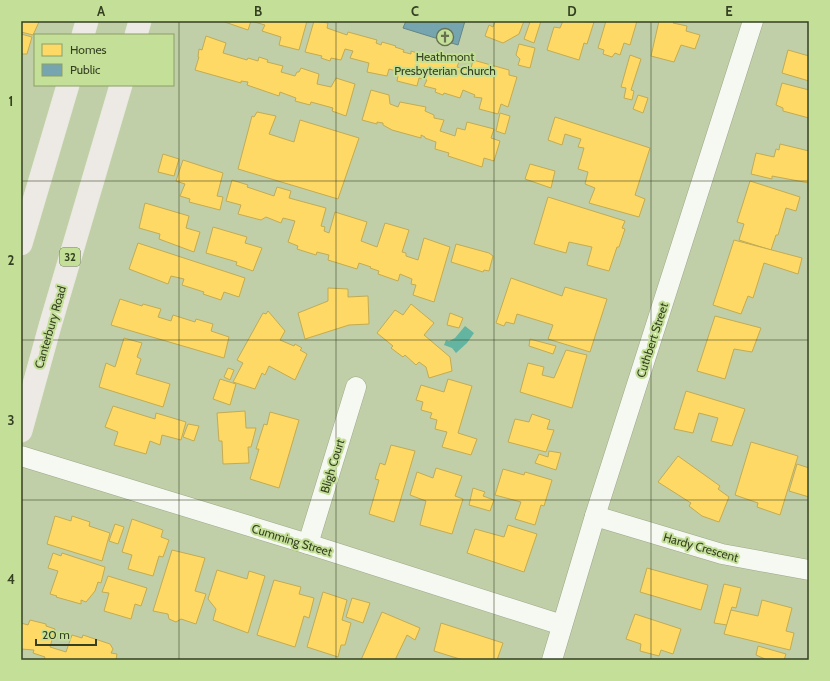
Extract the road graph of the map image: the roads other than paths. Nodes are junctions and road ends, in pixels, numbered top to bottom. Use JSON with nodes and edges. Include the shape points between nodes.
{"nodes":[{"id":1,"x":87,"y":21,"type":"edge"},
{"id":2,"x":140,"y":21,"type":"edge"},
{"id":3,"x":753,"y":21,"type":"edge"},
{"id":4,"x":83,"y":34,"type":"edge"},
{"id":5,"x":136,"y":34,"type":"edge"},
{"id":6,"x":68,"y":86,"type":"edge"},
{"id":7,"x":121,"y":86,"type":"edge"},
{"id":8,"x":21,"y":244,"type":"edge"},
{"id":9,"x":356,"y":387,"type":"dead end"},
{"id":10,"x":21,"y":431,"type":"edge"},
{"id":11,"x":21,"y":456,"type":"edge"},
{"id":12,"x":595,"y":516,"type":"junction"},
{"id":13,"x":308,"y":544,"type":"junction"},
{"id":14,"x":809,"y":570,"type":"edge"},
{"id":15,"x":562,"y":625,"type":"junction"},
{"id":16,"x":552,"y":660,"type":"edge"}],
"edges":[{"from":1,"to":4,"type":"main road"},
{"from":2,"to":5,"type":"main road"},
{"from":3,"to":12,"type":"street","name":"Cuthbert Street"},
{"from":6,"to":8,"type":"main road"},
{"from":7,"to":10,"type":"main road","name":"Canterbury Road","number":"32"},
{"from":9,"to":13,"type":"street","name":"Bligh Court"},
{"from":11,"to":13,"type":"street","name":"Cumming Street"},
{"from":12,"to":14,"type":"street","name":"Hardy Crescent","via":[[722,554]]},
{"from":12,"to":15,"type":"street","name":"Cuthbert Street"},
{"from":13,"to":15,"type":"street","name":"Cumming Street"},
{"from":15,"to":16,"type":"street","name":"Cuthbert Street"}]}
